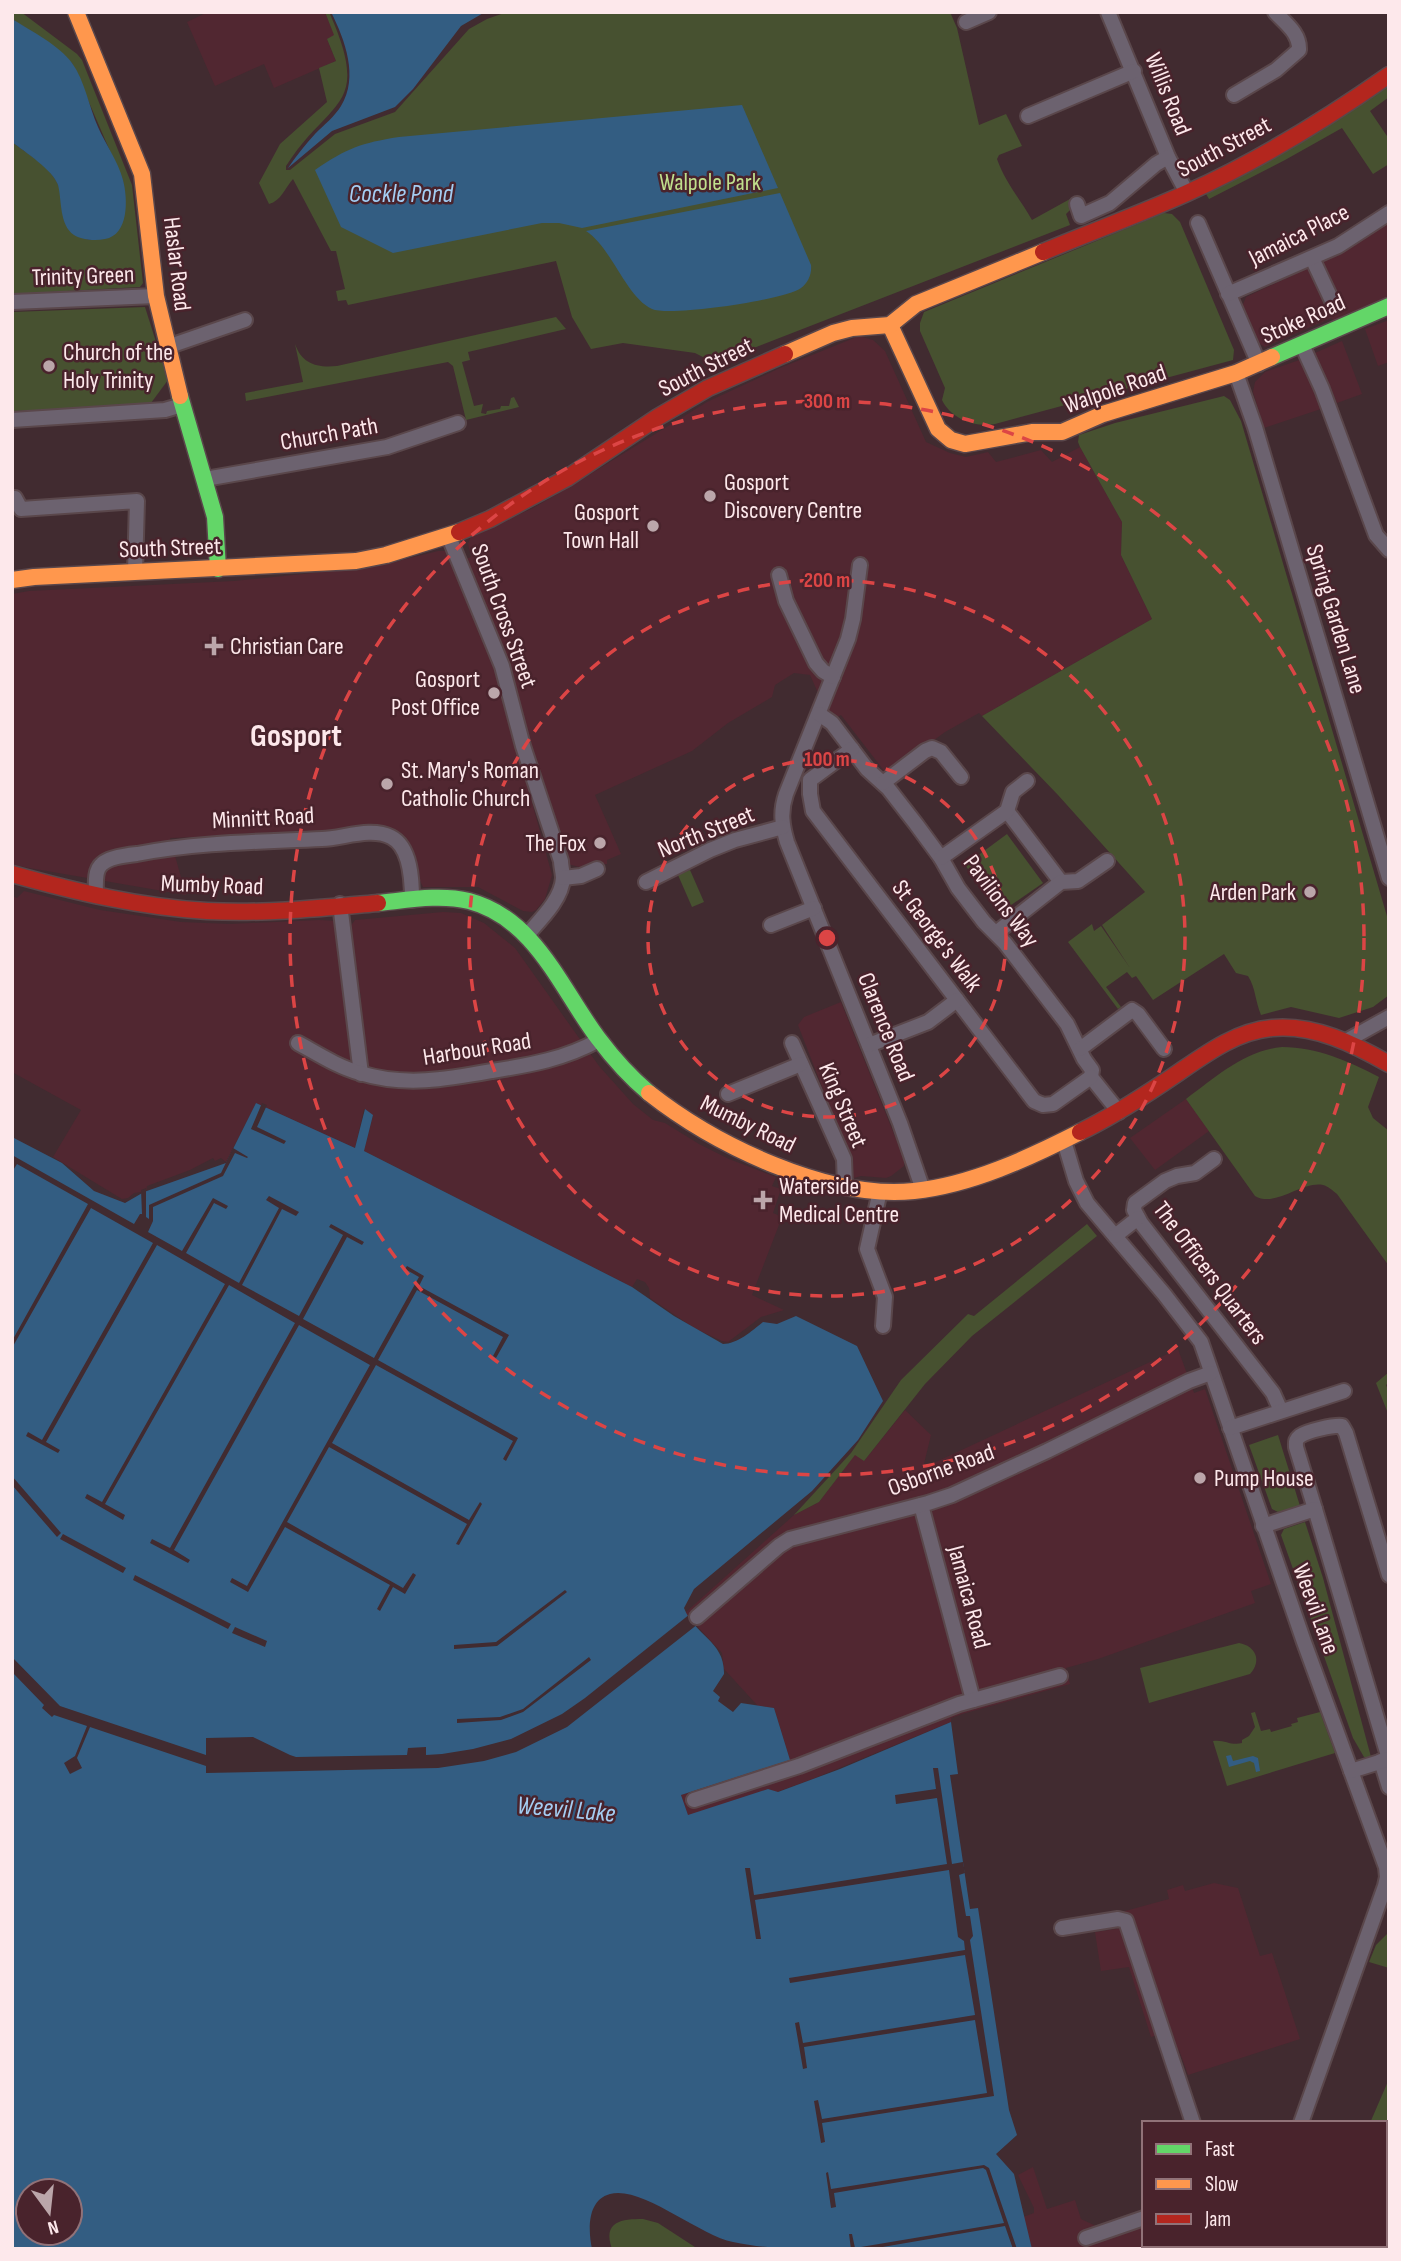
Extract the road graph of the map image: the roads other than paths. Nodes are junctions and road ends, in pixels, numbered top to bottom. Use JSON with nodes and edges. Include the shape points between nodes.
{"nodes":[{"id":1,"x":76,"y":12,"type":"edge"},
{"id":2,"x":1108,"y":12,"type":"edge"},
{"id":3,"x":1275,"y":12,"type":"edge"},
{"id":4,"x":1133,"y":71,"type":"junction"},
{"id":5,"x":1389,"y":75,"type":"edge"},
{"id":6,"x":1237,"y":91,"type":"dead end"},
{"id":7,"x":1028,"y":116,"type":"dead end"},
{"id":8,"x":1168,"y":157,"type":"junction"},
{"id":9,"x":1187,"y":193,"type":"junction"},
{"id":10,"x":1389,"y":213,"type":"edge"},
{"id":11,"x":1077,"y":214,"type":"dead end"},
{"id":12,"x":1198,"y":223,"type":"dead end"},
{"id":13,"x":1312,"y":258,"type":"junction"},
{"id":14,"x":1228,"y":294,"type":"junction"},
{"id":15,"x":156,"y":296,"type":"junction"},
{"id":16,"x":12,"y":302,"type":"edge"},
{"id":17,"x":1334,"y":305,"type":"dead end"},
{"id":18,"x":1389,"y":306,"type":"edge"},
{"id":19,"x":245,"y":320,"type":"dead end"},
{"id":20,"x":890,"y":325,"type":"junction"},
{"id":21,"x":1303,"y":345,"type":"junction"},
{"id":22,"x":167,"y":346,"type":"junction"},
{"id":23,"x":1259,"y":364,"type":"junction"},
{"id":24,"x":1236,"y":373,"type":"junction"},
{"id":25,"x":182,"y":405,"type":"junction"},
{"id":26,"x":12,"y":420,"type":"edge"},
{"id":27,"x":458,"y":423,"type":"dead end"},
{"id":28,"x":205,"y":479,"type":"junction"},
{"id":29,"x":12,"y":498,"type":"edge"},
{"id":30,"x":449,"y":537,"type":"junction"},
{"id":31,"x":1387,"y":549,"type":"edge"},
{"id":32,"x":218,"y":569,"type":"junction"},
{"id":33,"x":135,"y":572,"type":"junction"},
{"id":34,"x":863,"y":572,"type":"dead end"},
{"id":35,"x":779,"y":575,"type":"dead end"},
{"id":36,"x":12,"y":580,"type":"edge"},
{"id":37,"x":833,"y":677,"type":"junction"},
{"id":38,"x":819,"y":714,"type":"junction"},
{"id":39,"x":850,"y":746,"type":"junction"},
{"id":40,"x":961,"y":777,"type":"dead end"},
{"id":41,"x":1027,"y":781,"type":"dead end"},
{"id":42,"x":883,"y":783,"type":"junction"},
{"id":43,"x":1007,"y":811,"type":"junction"},
{"id":44,"x":783,"y":827,"type":"junction"},
{"id":45,"x":941,"y":858,"type":"junction"},
{"id":46,"x":1107,"y":861,"type":"dead end"},
{"id":47,"x":597,"y":869,"type":"dead end"},
{"id":48,"x":1388,"y":869,"type":"edge"},
{"id":49,"x":12,"y":874,"type":"edge"},
{"id":50,"x":563,"y":878,"type":"junction"},
{"id":51,"x":646,"y":882,"type":"dead end"},
{"id":52,"x":1060,"y":882,"type":"junction"},
{"id":53,"x":96,"y":894,"type":"junction"},
{"id":54,"x":412,"y":900,"type":"junction"},
{"id":55,"x":340,"y":905,"type":"junction"},
{"id":56,"x":814,"y":908,"type":"junction"},
{"id":57,"x":771,"y":925,"type":"dead end"},
{"id":58,"x":996,"y":933,"type":"junction"},
{"id":59,"x":527,"y":935,"type":"junction"},
{"id":60,"x":957,"y":1000,"type":"junction"},
{"id":61,"x":1389,"y":1017,"type":"edge"},
{"id":62,"x":599,"y":1040,"type":"junction"},
{"id":63,"x":1346,"y":1041,"type":"junction"},
{"id":64,"x":298,"y":1043,"type":"dead end"},
{"id":65,"x":792,"y":1043,"type":"dead end"},
{"id":66,"x":869,"y":1045,"type":"junction"},
{"id":67,"x":1080,"y":1049,"type":"junction"},
{"id":68,"x":1164,"y":1049,"type":"dead end"},
{"id":69,"x":802,"y":1064,"type":"junction"},
{"id":70,"x":1389,"y":1064,"type":"edge"},
{"id":71,"x":361,"y":1074,"type":"junction"},
{"id":72,"x":1091,"y":1077,"type":"junction"},
{"id":73,"x":729,"y":1094,"type":"dead end"},
{"id":74,"x":1119,"y":1112,"type":"junction"},
{"id":75,"x":1064,"y":1141,"type":"junction"},
{"id":76,"x":1214,"y":1159,"type":"dead end"},
{"id":77,"x":845,"y":1186,"type":"junction"},
{"id":78,"x":923,"y":1190,"type":"junction"},
{"id":79,"x":880,"y":1191,"type":"junction"},
{"id":80,"x":1138,"y":1218,"type":"junction"},
{"id":81,"x":1115,"y":1236,"type":"junction"},
{"id":82,"x":883,"y":1326,"type":"dead end"},
{"id":83,"x":1211,"y":1373,"type":"junction"},
{"id":84,"x":1344,"y":1391,"type":"dead end"},
{"id":85,"x":1281,"y":1411,"type":"junction"},
{"id":86,"x":1230,"y":1428,"type":"junction"},
{"id":87,"x":921,"y":1505,"type":"junction"},
{"id":88,"x":1315,"y":1509,"type":"junction"},
{"id":89,"x":1263,"y":1526,"type":"junction"},
{"id":90,"x":1389,"y":1575,"type":"edge"},
{"id":91,"x":697,"y":1617,"type":"dead end"},
{"id":92,"x":1060,"y":1676,"type":"dead end"},
{"id":93,"x":974,"y":1700,"type":"junction"},
{"id":94,"x":1386,"y":1760,"type":"edge"},
{"id":95,"x":1352,"y":1771,"type":"junction"},
{"id":96,"x":1389,"y":1787,"type":"edge"},
{"id":97,"x":694,"y":1800,"type":"dead end"},
{"id":98,"x":1062,"y":1928,"type":"dead end"},
{"id":99,"x":1192,"y":2121,"type":"edge"},
{"id":100,"x":1302,"y":2121,"type":"edge"},
{"id":101,"x":1142,"y":2219,"type":"edge"},
{"id":102,"x":1086,"y":2238,"type":"dead end"}],
"edges":[{"from":1,"to":15,"type":"main road","name":"Haslar Road","via":[[142,174]]},
{"from":2,"to":4,"type":"street","name":"Willis Road"},
{"from":3,"to":6,"type":"street","via":[[1298,38],[1299,50],[1276,70]]},
{"from":4,"to":7,"type":"street"},
{"from":4,"to":8,"type":"street","name":"Willis Road"},
{"from":5,"to":9,"type":"main road","name":"South Street","via":[[1244,165]]},
{"from":8,"to":9,"type":"street","name":"Willis Road"},
{"from":8,"to":11,"type":"street","via":[[1110,203]]},
{"from":9,"to":20,"type":"main road","name":"South Street","via":[[916,304]]},
{"from":10,"to":13,"type":"street","name":"Jamaica Place"},
{"from":12,"to":14,"type":"street"},
{"from":13,"to":14,"type":"street","name":"Jamaica Place"},
{"from":13,"to":17,"type":"street"},
{"from":14,"to":23,"type":"street"},
{"from":15,"to":16,"type":"street","name":"Trinity Green"},
{"from":15,"to":22,"type":"main road","name":"Haslar Road"},
{"from":18,"to":21,"type":"main road","name":"Stoke Road"},
{"from":19,"to":22,"type":"street"},
{"from":20,"to":24,"type":"main road","name":"Walpole Road","via":[[934,424],[943,435],[965,444],[1033,432],[1062,432],[1103,414]]},
{"from":20,"to":30,"type":"main road","name":"South Street","via":[[833,333],[708,388],[567,478]]},
{"from":21,"to":23,"type":"main road","name":"Stoke Road"},
{"from":21,"to":31,"type":"street","via":[[1376,535]]},
{"from":22,"to":25,"type":"main road","name":"Haslar Road"},
{"from":23,"to":24,"type":"main road","name":"Stoke Road"},
{"from":24,"to":48,"type":"street","name":"Spring Garden Lane"},
{"from":25,"to":26,"type":"street"},
{"from":25,"to":28,"type":"main road","name":"Haslar Road"},
{"from":27,"to":28,"type":"street","name":"Church Path","via":[[387,447]]},
{"from":28,"to":32,"type":"main road","name":"Haslar Road","via":[[215,517]]},
{"from":29,"to":33,"type":"street","via":[[21,509],[137,501]]},
{"from":30,"to":32,"type":"main road","name":"South Street","via":[[356,561]]},
{"from":30,"to":50,"type":"street","name":"South Cross Street","via":[[502,666]]},
{"from":32,"to":33,"type":"main road","name":"South Street"},
{"from":33,"to":36,"type":"main road","name":"South Street"},
{"from":34,"to":37,"type":"street","name":"Clarence Road"},
{"from":35,"to":37,"type":"street","via":[[786,601],[816,663]]},
{"from":37,"to":38,"type":"street","name":"Clarence Road"},
{"from":38,"to":39,"type":"street","name":"Pavilions Way","via":[[831,721]]},
{"from":38,"to":44,"type":"street","name":"Clarence Road","via":[[784,799]]},
{"from":39,"to":42,"type":"street","name":"Pavilions Way"},
{"from":39,"to":60,"type":"street","name":"St George's Walk","via":[[810,780],[814,812]]},
{"from":40,"to":42,"type":"street","via":[[941,752],[932,748]]},
{"from":41,"to":43,"type":"street","via":[[1013,792]]},
{"from":42,"to":45,"type":"street","name":"Pavilions Way"},
{"from":43,"to":45,"type":"street"},
{"from":43,"to":52,"type":"street"},
{"from":44,"to":51,"type":"street","name":"North Street","via":[[710,850]]},
{"from":44,"to":56,"type":"street","name":"Clarence Road"},
{"from":45,"to":58,"type":"street","name":"Pavilions Way","via":[[958,888]]},
{"from":46,"to":52,"type":"street","via":[[1078,881]]},
{"from":47,"to":50,"type":"street"},
{"from":49,"to":53,"type":"main road","name":"Mumby Road"},
{"from":50,"to":59,"type":"street","via":[[552,903]]},
{"from":52,"to":58,"type":"street"},
{"from":53,"to":54,"type":"street","name":"Minnitt Road","via":[[102,863],[129,855],[184,845],[366,833],[390,836],[402,848],[410,868]]},
{"from":53,"to":55,"type":"main road","name":"Mumby Road","via":[[213,911]]},
{"from":54,"to":55,"type":"main road","name":"Mumby Road"},
{"from":54,"to":59,"type":"main road","name":"Mumby Road","via":[[473,901],[499,913]]},
{"from":55,"to":71,"type":"street"},
{"from":56,"to":57,"type":"street"},
{"from":56,"to":66,"type":"street","name":"Clarence Road"},
{"from":58,"to":67,"type":"street","name":"Pavilions Way","via":[[1068,1024]]},
{"from":59,"to":62,"type":"main road","name":"Mumby Road"},
{"from":60,"to":66,"type":"street","via":[[928,1022]]},
{"from":60,"to":72,"type":"street","name":"St George's Walk","via":[[1038,1104],[1056,1102]]},
{"from":61,"to":63,"type":"street"},
{"from":62,"to":71,"type":"street","name":"Harbour Road","via":[[560,1058],[441,1081],[397,1081]]},
{"from":62,"to":77,"type":"main road","name":"Mumby Road","via":[[646,1090],[700,1130],[793,1172]]},
{"from":63,"to":70,"type":"main road","name":"Mumby Road"},
{"from":63,"to":74,"type":"main road","name":"Mumby Road","via":[[1288,1027],[1256,1030],[1228,1041]]},
{"from":64,"to":71,"type":"street","name":"Harbour Road"},
{"from":65,"to":69,"type":"street","name":"King Street"},
{"from":66,"to":78,"type":"street","name":"Clarence Road"},
{"from":67,"to":68,"type":"street","via":[[1133,1010]]},
{"from":67,"to":72,"type":"street","name":"Pavilions Way"},
{"from":69,"to":73,"type":"street"},
{"from":69,"to":77,"type":"street","name":"King Street","via":[[844,1159]]},
{"from":72,"to":74,"type":"street","name":"Pavilions Way"},
{"from":74,"to":75,"type":"main road","name":"Mumby Road"},
{"from":75,"to":78,"type":"main road","name":"Mumby Road","via":[[943,1188]]},
{"from":75,"to":81,"type":"street","name":"Weevil Lane","via":[[1082,1195]]},
{"from":76,"to":80,"type":"street","name":"The Officers Quarters","via":[[1195,1172],[1168,1180],[1139,1200],[1134,1206]]},
{"from":77,"to":79,"type":"main road","name":"Mumby Road"},
{"from":78,"to":79,"type":"main road","name":"Mumby Road"},
{"from":79,"to":82,"type":"street","via":[[867,1252],[885,1297]]},
{"from":80,"to":81,"type":"street"},
{"from":80,"to":85,"type":"street","name":"The Officers Quarters","via":[[1273,1393]]},
{"from":81,"to":83,"type":"street","name":"Weevil Lane","via":[[1196,1334]]},
{"from":83,"to":86,"type":"street","name":"Weevil Lane"},
{"from":83,"to":87,"type":"street","name":"Osborne Road","via":[[977,1484]]},
{"from":84,"to":85,"type":"street"},
{"from":85,"to":86,"type":"street"},
{"from":86,"to":89,"type":"street","name":"Weevil Lane"},
{"from":87,"to":91,"type":"street","name":"Osborne Road","via":[[790,1539]]},
{"from":87,"to":93,"type":"street","name":"Jamaica Road"},
{"from":88,"to":89,"type":"street"},
{"from":88,"to":90,"type":"street","via":[[1296,1440],[1342,1426]]},
{"from":88,"to":94,"type":"street"},
{"from":89,"to":95,"type":"street","name":"Weevil Lane"},
{"from":92,"to":93,"type":"street"},
{"from":93,"to":97,"type":"street"},
{"from":94,"to":95,"type":"street"},
{"from":94,"to":96,"type":"street"},
{"from":95,"to":100,"type":"street","name":"Weevil Lane","via":[[1387,1877]]},
{"from":98,"to":99,"type":"street","via":[[1125,1920]]},
{"from":101,"to":102,"type":"street"}]}
